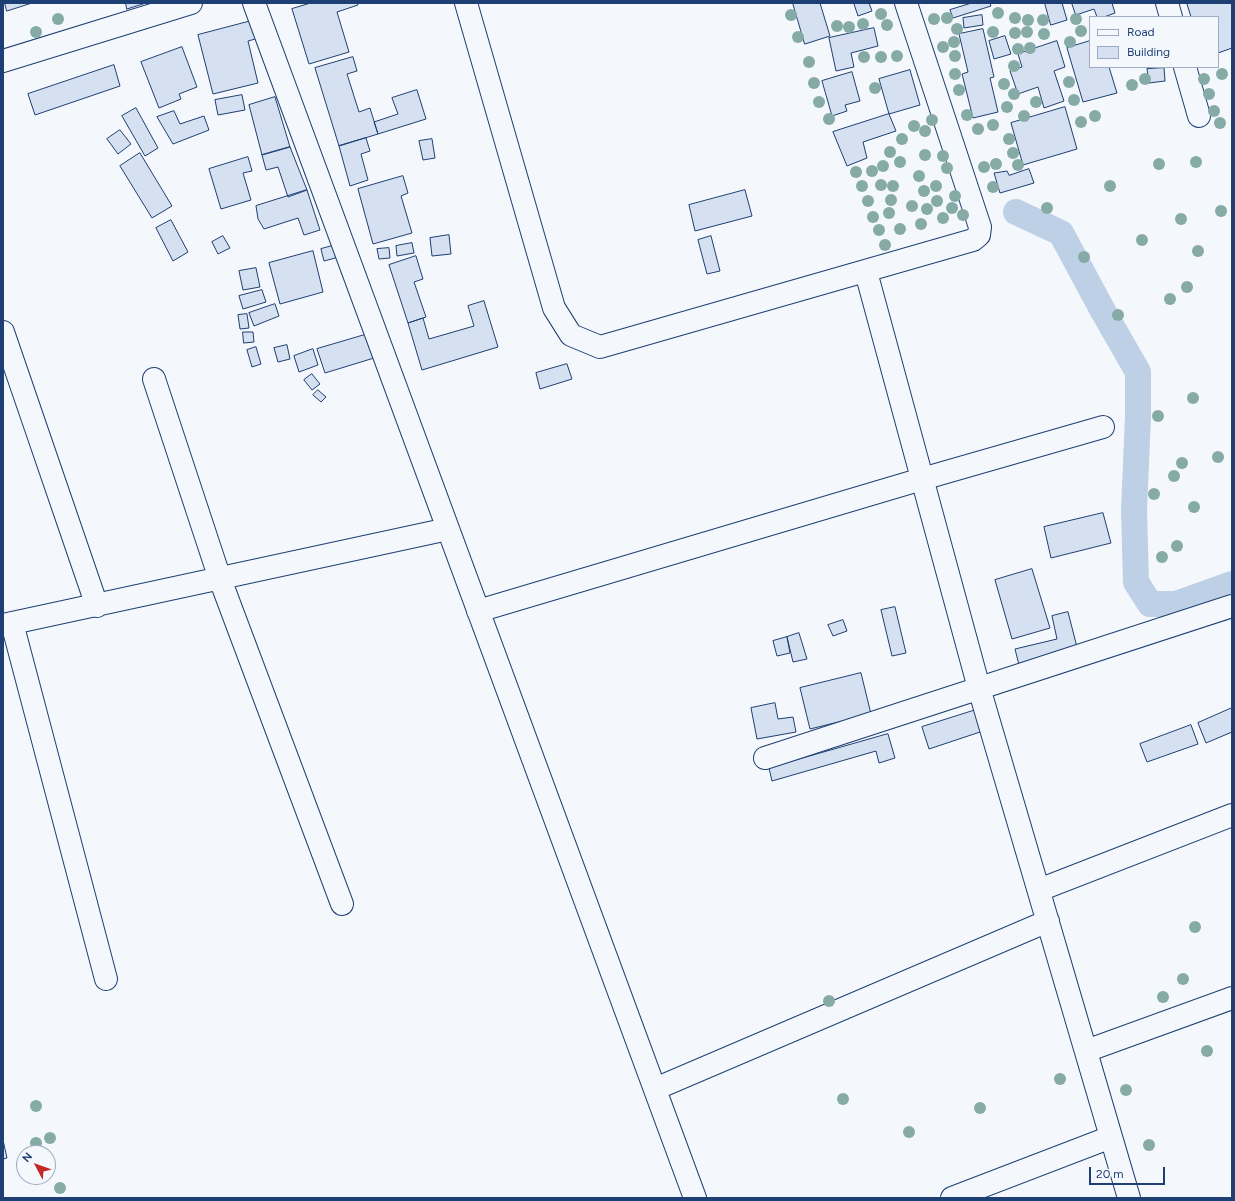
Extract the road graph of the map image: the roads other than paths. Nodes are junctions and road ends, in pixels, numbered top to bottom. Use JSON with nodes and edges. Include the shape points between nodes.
{"nodes":[{"id":1,"x":191,"y":3,"type":"edge"},
{"id":2,"x":254,"y":3,"type":"edge"},
{"id":3,"x":466,"y":3,"type":"edge"},
{"id":4,"x":906,"y":3,"type":"edge"},
{"id":5,"x":1166,"y":3,"type":"edge"},
{"id":6,"x":1171,"y":16,"type":"edge"},
{"id":7,"x":3,"y":61,"type":"edge"},
{"id":8,"x":1185,"y":68,"type":"edge"},
{"id":9,"x":1199,"y":116,"type":"dead end"},
{"id":10,"x":866,"y":272,"type":"junction"},
{"id":11,"x":3,"y":332,"type":"edge"},
{"id":12,"x":154,"y":378,"type":"dead end"},
{"id":13,"x":1103,"y":427,"type":"dead end"},
{"id":14,"x":922,"y":479,"type":"junction"},
{"id":15,"x":448,"y":529,"type":"junction"},
{"id":16,"x":220,"y":579,"type":"junction"},
{"id":17,"x":96,"y":606,"type":"junction"},
{"id":18,"x":1232,"y":606,"type":"edge"},
{"id":19,"x":478,"y":612,"type":"junction"},
{"id":20,"x":8,"y":624,"type":"edge"},
{"id":21,"x":979,"y":688,"type":"junction"},
{"id":22,"x":765,"y":758,"type":"dead end"},
{"id":23,"x":1232,"y":815,"type":"edge"},
{"id":24,"x":1039,"y":890,"type":"junction"},
{"id":25,"x":342,"y":904,"type":"dead end"},
{"id":26,"x":1048,"y":921,"type":"junction"},
{"id":27,"x":106,"y":979,"type":"dead end"},
{"id":28,"x":1232,"y":998,"type":"edge"},
{"id":29,"x":1086,"y":1051,"type":"junction"},
{"id":30,"x":654,"y":1089,"type":"junction"},
{"id":31,"x":1111,"y":1137,"type":"junction"},
{"id":32,"x":695,"y":1198,"type":"edge"},
{"id":33,"x":952,"y":1198,"type":"edge"},
{"id":34,"x":1129,"y":1198,"type":"edge"}],
"edges":[{"from":1,"to":7,"type":"street"},
{"from":2,"to":15,"type":"street"},
{"from":3,"to":10,"type":"street","via":[[554,308],[571,335],[600,347]]},
{"from":4,"to":10,"type":"street","via":[[980,227],[979,234],[973,240]]},
{"from":5,"to":6,"type":"street"},
{"from":8,"to":9,"type":"street"},
{"from":10,"to":14,"type":"street"},
{"from":11,"to":17,"type":"street"},
{"from":12,"to":16,"type":"street"},
{"from":13,"to":14,"type":"street"},
{"from":14,"to":19,"type":"street"},
{"from":14,"to":21,"type":"street"},
{"from":15,"to":16,"type":"street"},
{"from":15,"to":19,"type":"street"},
{"from":16,"to":17,"type":"street"},
{"from":16,"to":25,"type":"street"},
{"from":17,"to":20,"type":"street"},
{"from":18,"to":21,"type":"street"},
{"from":19,"to":30,"type":"street"},
{"from":20,"to":27,"type":"street"},
{"from":21,"to":22,"type":"street"},
{"from":21,"to":24,"type":"street"},
{"from":23,"to":24,"type":"street"},
{"from":24,"to":26,"type":"street"},
{"from":26,"to":29,"type":"street"},
{"from":26,"to":30,"type":"street"},
{"from":28,"to":29,"type":"street"},
{"from":29,"to":31,"type":"street"},
{"from":30,"to":32,"type":"street"},
{"from":31,"to":33,"type":"street"},
{"from":31,"to":34,"type":"street"}]}
